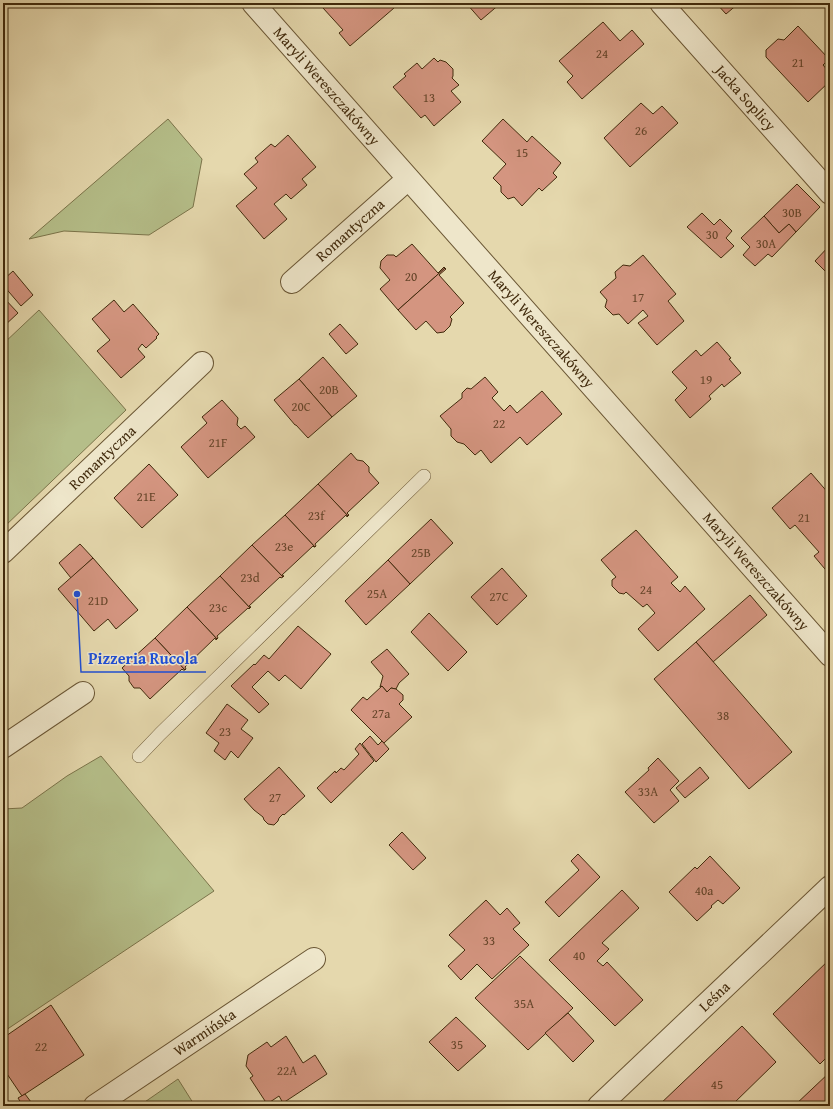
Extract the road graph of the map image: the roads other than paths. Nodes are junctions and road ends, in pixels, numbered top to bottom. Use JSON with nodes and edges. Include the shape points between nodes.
{"nodes":[{"id":1,"x":253,"y":3,"type":"edge"},
{"id":2,"x":661,"y":3,"type":"edge"},
{"id":3,"x":408,"y":179,"type":"junction"},
{"id":4,"x":830,"y":193,"type":"edge"},
{"id":5,"x":292,"y":282,"type":"dead end"},
{"id":6,"x":202,"y":363,"type":"dead end"},
{"id":7,"x":424,"y":476,"type":"dead end"},
{"id":8,"x":3,"y":552,"type":"edge"},
{"id":9,"x":830,"y":655,"type":"edge"},
{"id":10,"x":83,"y":692,"type":"dead end"},
{"id":11,"x":3,"y":747,"type":"edge"},
{"id":12,"x":139,"y":756,"type":"dead end"},
{"id":13,"x":830,"y":887,"type":"edge"},
{"id":14,"x":314,"y":959,"type":"dead end"},
{"id":15,"x":95,"y":1106,"type":"edge"},
{"id":16,"x":599,"y":1106,"type":"edge"}],
"edges":[{"from":1,"to":3,"type":"street","name":"Maryli Wereszczakówny"},
{"from":2,"to":4,"type":"street","name":"Jacka Soplicy"},
{"from":3,"to":5,"type":"street","name":"Romantyczna"},
{"from":3,"to":9,"type":"street","name":"Maryli Wereszczakówny"},
{"from":6,"to":8,"type":"street","name":"Romantyczna"},
{"from":7,"to":12,"type":"lane"},
{"from":10,"to":11,"type":"street"},
{"from":13,"to":16,"type":"street","name":"Leśna"},
{"from":14,"to":15,"type":"street","name":"Warmińska"}]}
